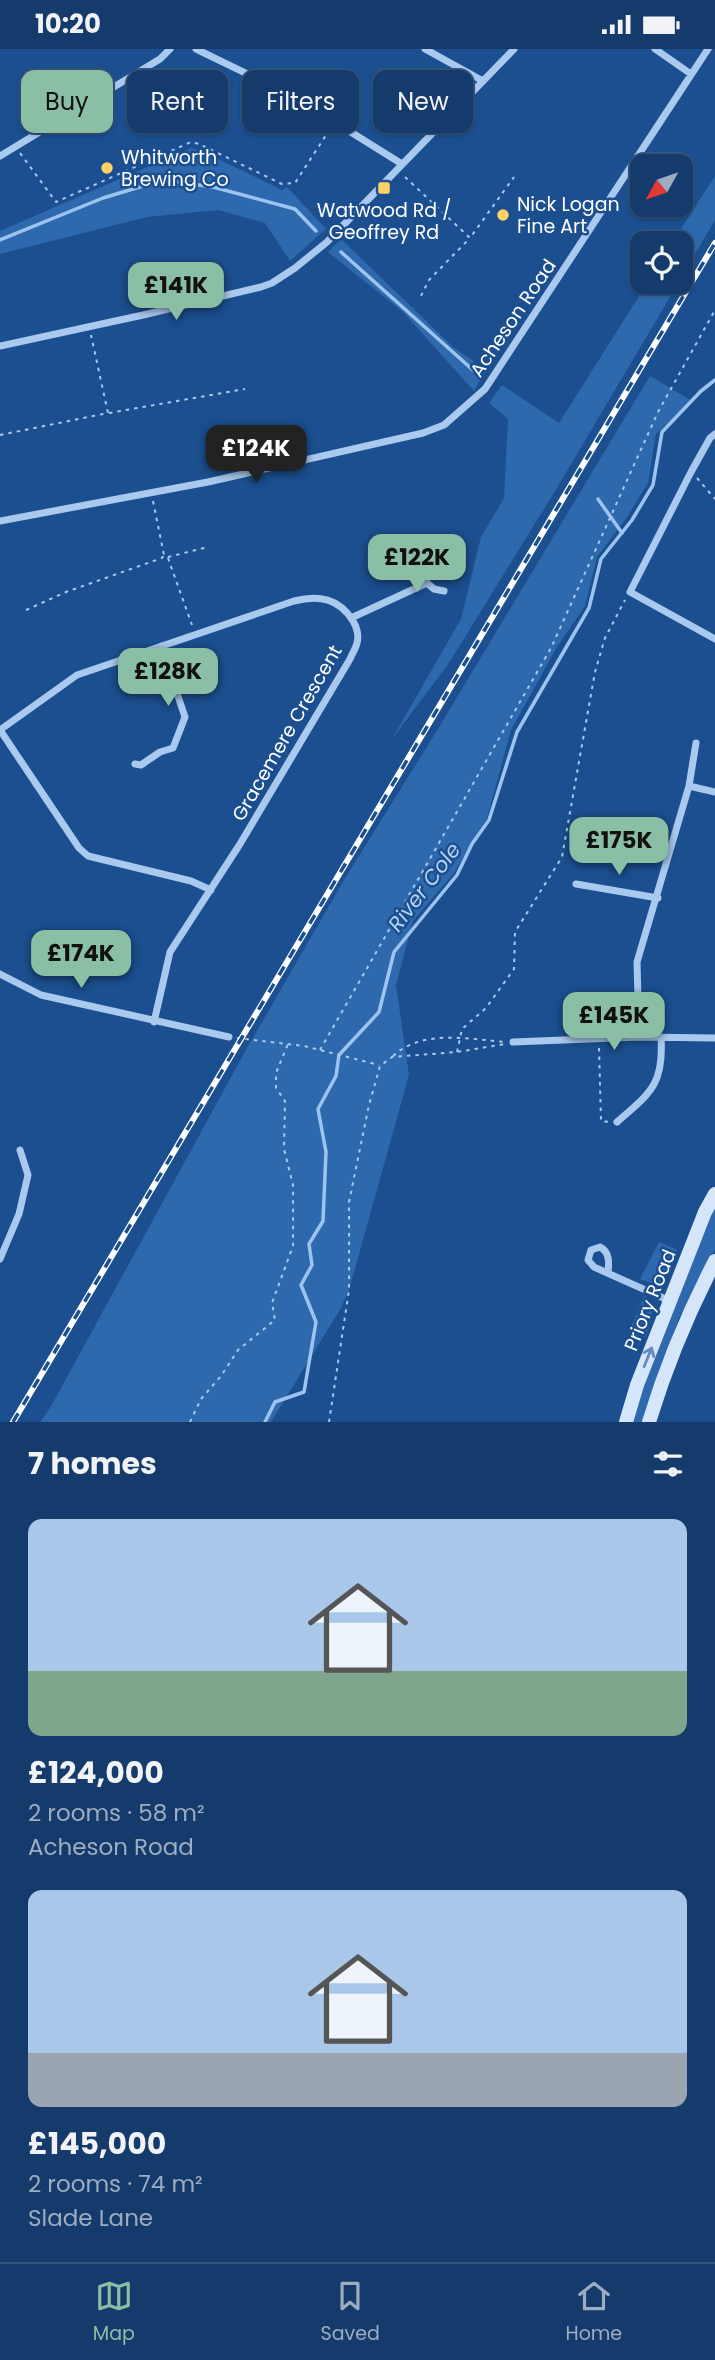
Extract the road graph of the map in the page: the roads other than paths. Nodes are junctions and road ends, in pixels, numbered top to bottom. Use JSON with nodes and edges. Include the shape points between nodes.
{"nodes":[{"id":1,"x":170,"y":49,"type":"edge"},
{"id":2,"x":195,"y":49,"type":"edge"},
{"id":3,"x":425,"y":49,"type":"edge"},
{"id":4,"x":513,"y":49,"type":"edge"},
{"id":5,"x":655,"y":49,"type":"edge"},
{"id":6,"x":708,"y":49,"type":"edge"},
{"id":7,"x":691,"y":74,"type":"junction"},
{"id":8,"x":483,"y":81,"type":"junction"},
{"id":9,"x":0,"y":156,"type":"edge"},
{"id":10,"x":400,"y":167,"type":"junction"},
{"id":11,"x":0,"y":346,"type":"edge"},
{"id":12,"x":715,"y":434,"type":"edge"},
{"id":13,"x":0,"y":521,"type":"edge"},
{"id":14,"x":425,"y":568,"type":"dead end"},
{"id":15,"x":427,"y":583,"type":"junction"},
{"id":16,"x":444,"y":591,"type":"dead end"},
{"id":17,"x":351,"y":618,"type":"junction"},
{"id":18,"x":715,"y":639,"type":"edge"},
{"id":19,"x":160,"y":646,"type":"junction"},
{"id":20,"x":0,"y":730,"type":"edge"},
{"id":21,"x":696,"y":743,"type":"dead end"},
{"id":22,"x":135,"y":764,"type":"dead end"},
{"id":23,"x":689,"y":786,"type":"junction"},
{"id":24,"x":715,"y":792,"type":"edge"},
{"id":25,"x":576,"y":884,"type":"dead end"},
{"id":26,"x":211,"y":890,"type":"junction"},
{"id":27,"x":658,"y":898,"type":"junction"},
{"id":28,"x":0,"y":974,"type":"edge"},
{"id":29,"x":155,"y":1022,"type":"junction"},
{"id":30,"x":229,"y":1037,"type":"road end"},
{"id":31,"x":639,"y":1037,"type":"junction"},
{"id":32,"x":660,"y":1038,"type":"junction"},
{"id":33,"x":715,"y":1038,"type":"edge"},
{"id":34,"x":513,"y":1042,"type":"road end"},
{"id":35,"x":617,"y":1122,"type":"road end"},
{"id":36,"x":20,"y":1150,"type":"dead end"},
{"id":37,"x":715,"y":1194,"type":"edge"},
{"id":38,"x":0,"y":1259,"type":"edge"},
{"id":39,"x":715,"y":1261,"type":"edge"},
{"id":40,"x":608,"y":1273,"type":"dead end"},
{"id":41,"x":670,"y":1301,"type":"junction"},
{"id":42,"x":626,"y":1422,"type":"edge"},
{"id":43,"x":649,"y":1422,"type":"edge"}],
"edges":[{"from":1,"to":9,"type":"street"},
{"from":2,"to":10,"type":"street","via":[[293,96]]},
{"from":3,"to":8,"type":"street"},
{"from":4,"to":8,"type":"street"},
{"from":5,"to":7,"type":"street"},
{"from":6,"to":7,"type":"street","name":"Acheson Road"},
{"from":7,"to":13,"type":"street","name":"Acheson Road","via":[[485,390],[444,425],[152,493]]},
{"from":8,"to":10,"type":"street"},
{"from":10,"to":11,"type":"street","via":[[327,242],[272,283]]},
{"from":12,"to":18,"type":"street","via":[[629,592]]},
{"from":14,"to":15,"type":"street"},
{"from":15,"to":16,"type":"street"},
{"from":15,"to":17,"type":"street"},
{"from":17,"to":19,"type":"street","via":[[334,601],[309,597]]},
{"from":17,"to":26,"type":"street","name":"Gracemere Crescent","via":[[358,643],[350,659]]},
{"from":19,"to":20,"type":"street","via":[[77,675]]},
{"from":19,"to":22,"type":"street","via":[[185,717],[173,748]]},
{"from":20,"to":26,"type":"street","via":[[88,856]]},
{"from":21,"to":23,"type":"street"},
{"from":23,"to":24,"type":"street"},
{"from":23,"to":27,"type":"street"},
{"from":25,"to":27,"type":"street"},
{"from":26,"to":29,"type":"street","name":"Gracemere Crescent","via":[[170,953]]},
{"from":27,"to":31,"type":"street","via":[[637,962]]},
{"from":28,"to":29,"type":"street","via":[[41,995]]},
{"from":29,"to":30,"type":"street"},
{"from":31,"to":32,"type":"street"},
{"from":31,"to":34,"type":"street"},
{"from":32,"to":33,"type":"street"},
{"from":32,"to":35,"type":"street","via":[[659,1076],[650,1093]]},
{"from":36,"to":38,"type":"street","via":[[28,1175],[19,1214]]},
{"from":37,"to":41,"type":"street","name":"Priory Road"},
{"from":39,"to":43,"type":"street","name":"Priory Road","via":[[686,1317]]},
{"from":40,"to":41,"type":"street"},
{"from":42,"to":41,"type":"street","name":"Priory Road","one_way":true}]}
